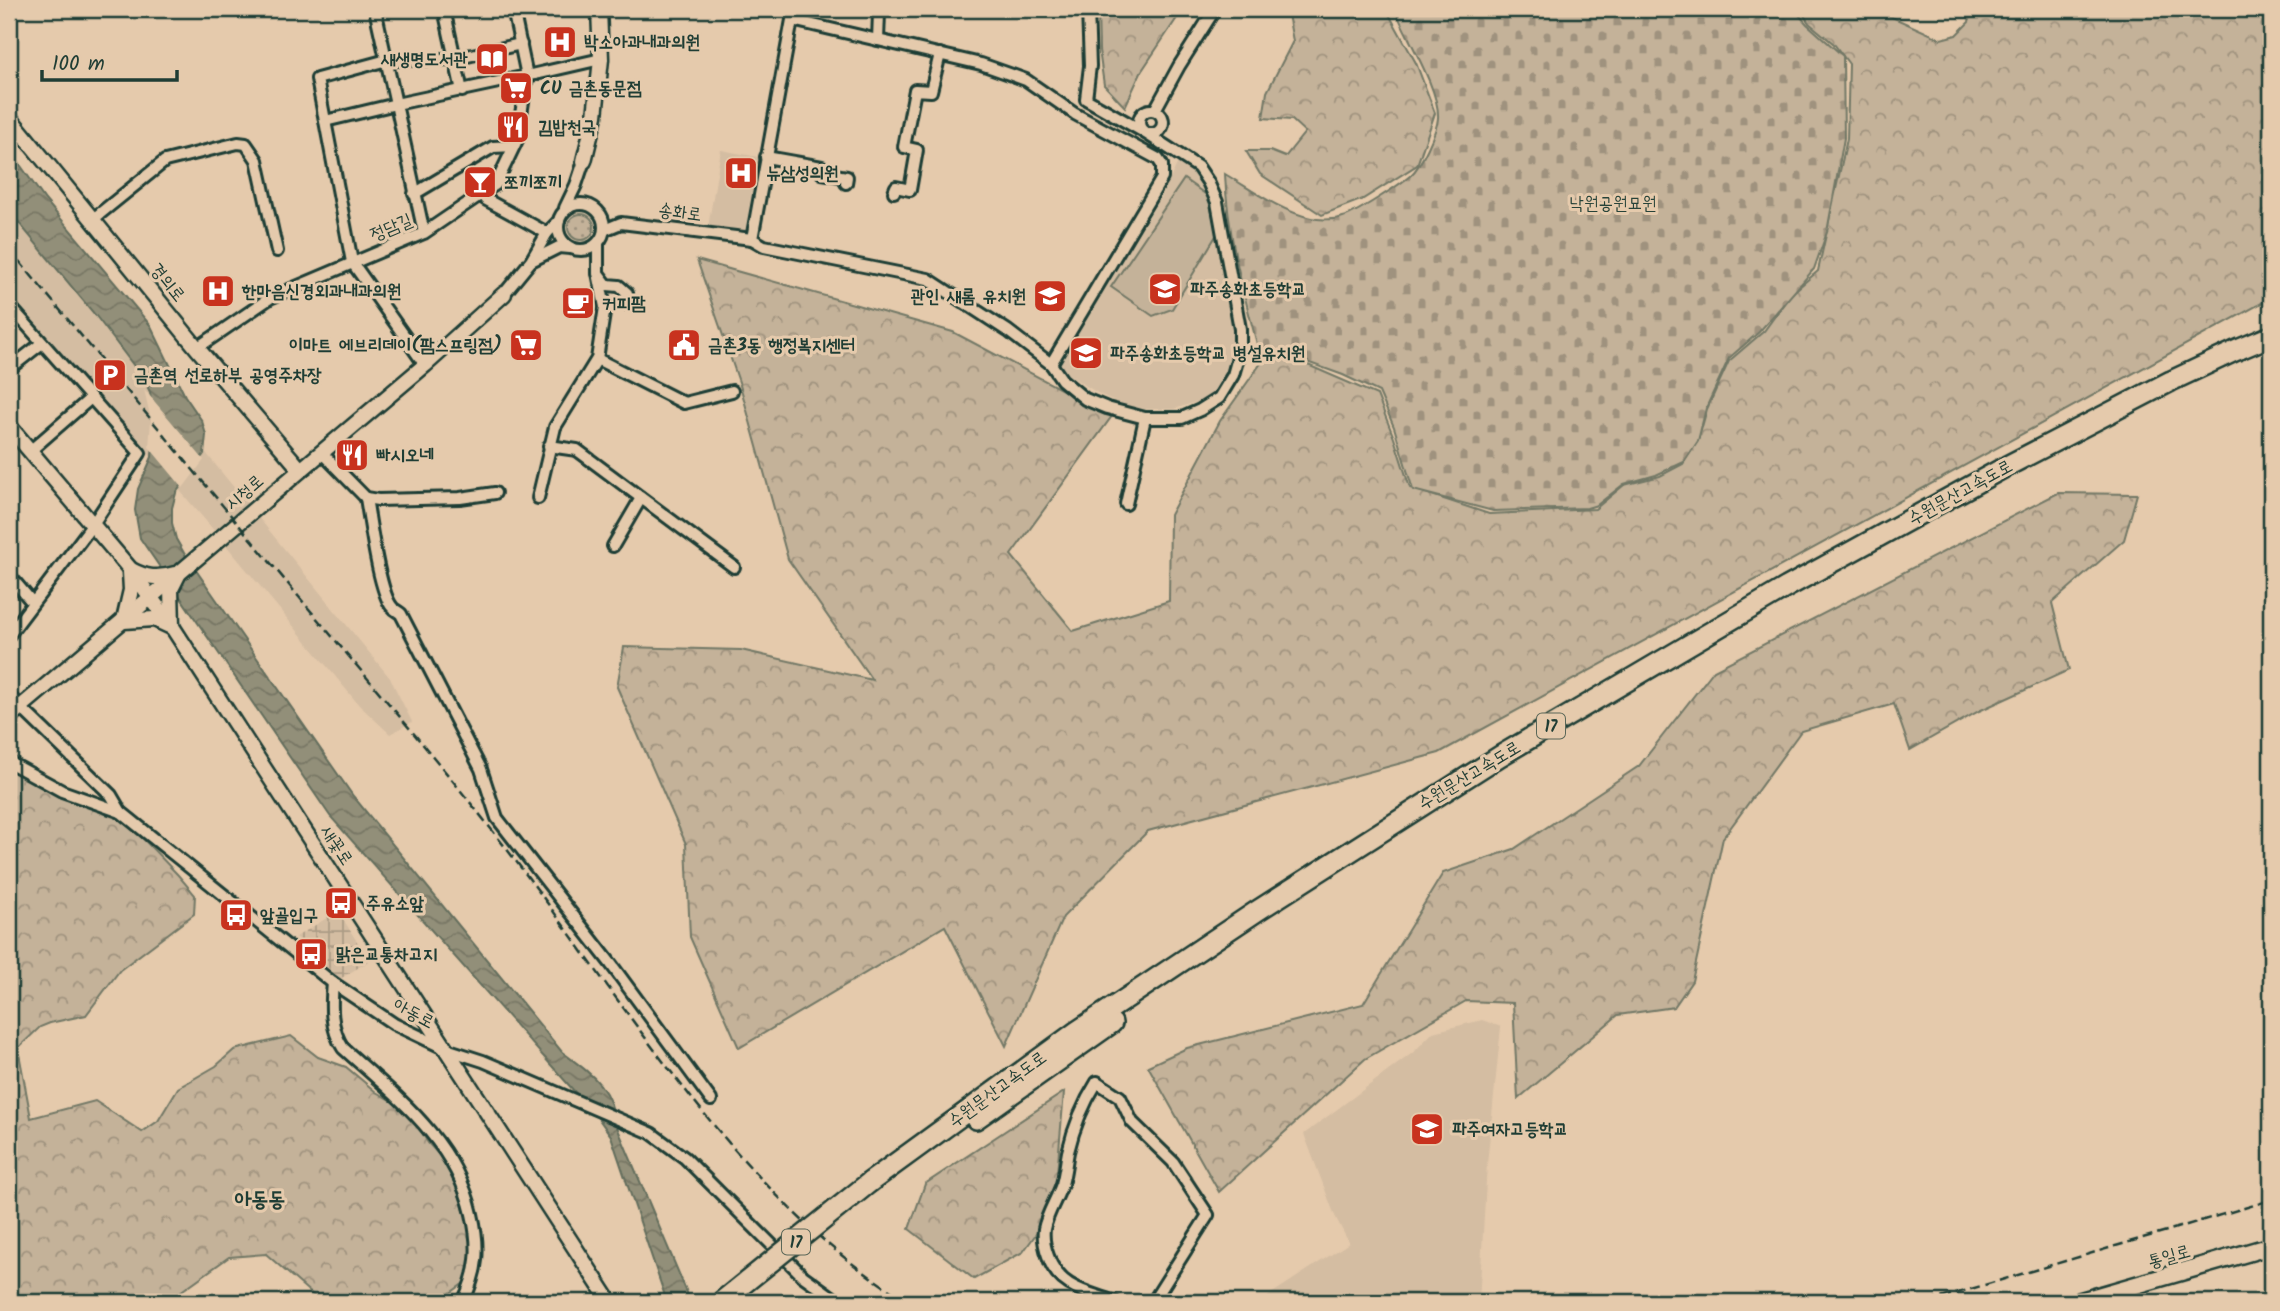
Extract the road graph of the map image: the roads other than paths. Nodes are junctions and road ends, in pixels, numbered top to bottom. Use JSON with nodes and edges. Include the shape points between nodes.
{"nodes":[{"id":1,"x":375,"y":9,"type":"edge"},
{"id":2,"x":444,"y":9,"type":"edge"},
{"id":3,"x":513,"y":9,"type":"edge"},
{"id":4,"x":598,"y":9,"type":"edge"},
{"id":5,"x":1088,"y":9,"type":"edge"},
{"id":6,"x":1215,"y":9,"type":"edge"},
{"id":7,"x":879,"y":13,"type":"dead end"},
{"id":8,"x":793,"y":14,"type":"edge"},
{"id":9,"x":878,"y":40,"type":"junction"},
{"id":10,"x":521,"y":44,"type":"junction"},
{"id":11,"x":940,"y":54,"type":"junction"},
{"id":12,"x":601,"y":59,"type":"junction"},
{"id":13,"x":387,"y":60,"type":"junction"},
{"id":14,"x":454,"y":60,"type":"junction"},
{"id":15,"x":527,"y":76,"type":"junction"},
{"id":16,"x":462,"y":91,"type":"junction"},
{"id":17,"x":1086,"y":99,"type":"junction"},
{"id":18,"x":396,"y":104,"type":"junction"},
{"id":19,"x":1155,"y":110,"type":"junction"},
{"id":20,"x":1075,"y":114,"type":"junction"},
{"id":21,"x":9,"y":117,"type":"edge"},
{"id":22,"x":325,"y":121,"type":"junction"},
{"id":23,"x":1144,"y":132,"type":"junction"},
{"id":24,"x":514,"y":146,"type":"junction"},
{"id":25,"x":766,"y":157,"type":"junction"},
{"id":26,"x":584,"y":160,"type":"joint"},
{"id":27,"x":846,"y":183,"type":"dead end"},
{"id":28,"x":576,"y":186,"type":"junction"},
{"id":29,"x":894,"y":192,"type":"dead end"},
{"id":30,"x":414,"y":194,"type":"junction"},
{"id":31,"x":483,"y":194,"type":"junction"},
{"id":32,"x":584,"y":204,"type":"junction"},
{"id":33,"x":561,"y":217,"type":"junction"},
{"id":34,"x":603,"y":218,"type":"junction"},
{"id":35,"x":92,"y":220,"type":"junction"},
{"id":36,"x":621,"y":223,"type":"junction"},
{"id":37,"x":604,"y":230,"type":"junction"},
{"id":38,"x":424,"y":233,"type":"junction"},
{"id":39,"x":547,"y":233,"type":"junction"},
{"id":40,"x":752,"y":239,"type":"junction"},
{"id":41,"x":598,"y":243,"type":"junction"},
{"id":42,"x":576,"y":249,"type":"junction"},
{"id":43,"x":277,"y":251,"type":"dead end"},
{"id":44,"x":531,"y":261,"type":"junction"},
{"id":45,"x":352,"y":262,"type":"junction"},
{"id":46,"x":598,"y":273,"type":"junction"},
{"id":47,"x":504,"y":294,"type":"joint"},
{"id":48,"x":628,"y":304,"type":"dead end"},
{"id":49,"x":9,"y":305,"type":"edge"},
{"id":50,"x":2271,"y":337,"type":"edge"},
{"id":51,"x":42,"y":343,"type":"junction"},
{"id":52,"x":197,"y":348,"type":"junction"},
{"id":53,"x":2271,"y":349,"type":"edge"},
{"id":54,"x":597,"y":359,"type":"junction"},
{"id":55,"x":1051,"y":364,"type":"junction"},
{"id":56,"x":425,"y":365,"type":"junction"},
{"id":57,"x":9,"y":369,"type":"edge"},
{"id":58,"x":732,"y":391,"type":"dead end"},
{"id":59,"x":91,"y":398,"type":"junction"},
{"id":60,"x":1145,"y":418,"type":"junction"},
{"id":61,"x":9,"y":426,"type":"edge"},
{"id":62,"x":549,"y":446,"type":"junction"},
{"id":63,"x":30,"y":451,"type":"junction"},
{"id":64,"x":321,"y":452,"type":"junction"},
{"id":65,"x":300,"y":469,"type":"junction"},
{"id":66,"x":495,"y":493,"type":"dead end"},
{"id":67,"x":366,"y":498,"type":"junction"},
{"id":68,"x":538,"y":498,"type":"dead end"},
{"id":69,"x":641,"y":498,"type":"junction"},
{"id":70,"x":1126,"y":504,"type":"dead end"},
{"id":71,"x":93,"y":524,"type":"junction"},
{"id":72,"x":613,"y":546,"type":"dead end"},
{"id":73,"x":734,"y":567,"type":"dead end"},
{"id":74,"x":130,"y":569,"type":"junction"},
{"id":75,"x":9,"y":575,"type":"edge"},
{"id":76,"x":167,"y":583,"type":"junction"},
{"id":77,"x":149,"y":598,"type":"junction"},
{"id":78,"x":32,"y":602,"type":"junction"},
{"id":79,"x":123,"y":621,"type":"junction"},
{"id":80,"x":173,"y":628,"type":"junction"},
{"id":81,"x":9,"y":635,"type":"edge"},
{"id":82,"x":9,"y":696,"type":"edge"},
{"id":83,"x":14,"y":713,"type":"edge"},
{"id":84,"x":9,"y":762,"type":"edge"},
{"id":85,"x":121,"y":812,"type":"junction"},
{"id":86,"x":332,"y":983,"type":"junction"},
{"id":87,"x":446,"y":1049,"type":"junction"},
{"id":88,"x":711,"y":1100,"type":"dead end"},
{"id":89,"x":873,"y":1187,"type":"junction"},
{"id":90,"x":2271,"y":1246,"type":"edge"},
{"id":91,"x":463,"y":1302,"type":"edge"},
{"id":92,"x":610,"y":1302,"type":"edge"},
{"id":93,"x":722,"y":1302,"type":"edge"},
{"id":94,"x":740,"y":1302,"type":"edge"},
{"id":95,"x":839,"y":1302,"type":"edge"},
{"id":96,"x":1115,"y":1302,"type":"edge"},
{"id":97,"x":1153,"y":1302,"type":"edge"},
{"id":98,"x":2077,"y":1302,"type":"edge"}],
"edges":[{"from":1,"to":13,"type":"street"},
{"from":2,"to":14,"type":"street"},
{"from":3,"to":10,"type":"street","name":"정담길"},
{"from":4,"to":12,"type":"street"},
{"from":5,"to":17,"type":"street"},
{"from":6,"to":19,"type":"street"},
{"from":7,"to":9,"type":"street"},
{"from":8,"to":9,"type":"street"},
{"from":8,"to":25,"type":"street"},
{"from":9,"to":11,"type":"street"},
{"from":10,"to":14,"type":"street"},
{"from":10,"to":15,"type":"street","name":"정담길"},
{"from":11,"to":20,"type":"street","via":[[1026,80]]},
{"from":11,"to":29,"type":"street","via":[[931,91],[915,90],[904,147],[917,150],[910,190],[896,187]]},
{"from":12,"to":15,"type":"street"},
{"from":12,"to":26,"type":"street","via":[[595,116]]},
{"from":13,"to":14,"type":"street"},
{"from":13,"to":18,"type":"street"},
{"from":13,"to":22,"type":"street","via":[[317,79]]},
{"from":14,"to":16,"type":"street"},
{"from":15,"to":16,"type":"street"},
{"from":15,"to":24,"type":"street","name":"정담길"},
{"from":16,"to":18,"type":"street"},
{"from":17,"to":20,"type":"street"},
{"from":17,"to":23,"type":"street","name":"송화로"},
{"from":18,"to":22,"type":"street"},
{"from":18,"to":30,"type":"street"},
{"from":19,"to":23,"type":"street","via":[[1140,116]]},
{"from":19,"to":23,"type":"street","via":[[1163,119],[1162,127],[1156,133]]},
{"from":20,"to":55,"type":"street","via":[[1151,154],[1163,172]]},
{"from":21,"to":35,"type":"street","name":"경의로"},
{"from":22,"to":45,"type":"street"},
{"from":23,"to":60,"type":"street","name":"송화로","via":[[1198,167],[1208,181],[1217,202],[1241,329],[1233,375],[1219,398],[1182,418]]},
{"from":24,"to":30,"type":"street","via":[[493,146]]},
{"from":24,"to":31,"type":"street","name":"정담길","via":[[496,184]]},
{"from":25,"to":27,"type":"street","via":[[822,167],[822,173],[848,177]]},
{"from":25,"to":40,"type":"street"},
{"from":26,"to":28,"type":"street"},
{"from":28,"to":32,"type":"street"},
{"from":28,"to":33,"type":"street"},
{"from":30,"to":38,"type":"street"},
{"from":31,"to":38,"type":"street","name":"정담길"},
{"from":31,"to":39,"type":"street"},
{"from":32,"to":33,"type":"street","via":[[572,206]]},
{"from":32,"to":34,"type":"street"},
{"from":33,"to":39,"type":"street"},
{"from":33,"to":42,"type":"street","via":[[558,228],[564,242]]},
{"from":34,"to":36,"type":"street"},
{"from":34,"to":37,"type":"street"},
{"from":35,"to":43,"type":"street","via":[[165,161],[246,144],[257,160]]},
{"from":35,"to":52,"type":"street","name":"경의로"},
{"from":36,"to":37,"type":"street","name":"송화로"},
{"from":36,"to":40,"type":"street","name":"송화로"},
{"from":37,"to":41,"type":"street"},
{"from":38,"to":45,"type":"street","name":"정담길"},
{"from":39,"to":44,"type":"street"},
{"from":40,"to":55,"type":"street","name":"송화로","via":[[764,246],[928,279]]},
{"from":41,"to":42,"type":"street"},
{"from":41,"to":46,"type":"street"},
{"from":42,"to":44,"type":"street","via":[[559,247]]},
{"from":44,"to":47,"type":"street"},
{"from":45,"to":52,"type":"street","name":"정담길","via":[[270,298]]},
{"from":45,"to":56,"type":"street"},
{"from":46,"to":48,"type":"street","via":[[607,285],[619,286],[627,293]]},
{"from":46,"to":54,"type":"street","via":[[605,307]]},
{"from":47,"to":56,"type":"street","name":"시청로"},
{"from":49,"to":51,"type":"street"},
{"from":50,"to":89,"type":"highway","name":"수원문산고속도로","number":"17","via":[[2171,381],[1982,479],[1787,587],[1500,756],[1087,1024],[1014,1075]]},
{"from":51,"to":57,"type":"street"},
{"from":51,"to":59,"type":"street"},
{"from":52,"to":65,"type":"street","name":"경의로"},
{"from":53,"to":89,"type":"highway","name":"수원문산고속도로","number":"17","via":[[2046,457],[1647,680],[1360,855]]},
{"from":54,"to":58,"type":"street","via":[[684,403]]},
{"from":54,"to":62,"type":"street","via":[[555,427]]},
{"from":55,"to":60,"type":"street","name":"송화로","via":[[1085,399]]},
{"from":56,"to":64,"type":"street","name":"시청로"},
{"from":59,"to":63,"type":"street"},
{"from":59,"to":71,"type":"street","via":[[141,453]]},
{"from":60,"to":70,"type":"street"},
{"from":61,"to":63,"type":"street","name":"새꽃로"},
{"from":62,"to":68,"type":"street"},
{"from":62,"to":69,"type":"street","via":[[577,450]]},
{"from":63,"to":71,"type":"street","name":"새꽃로"},
{"from":64,"to":65,"type":"street","name":"시청로"},
{"from":64,"to":67,"type":"street"},
{"from":65,"to":76,"type":"street","name":"시청로"},
{"from":66,"to":67,"type":"street","via":[[460,498]]},
{"from":67,"to":88,"type":"street","via":[[388,600],[401,614],[481,769],[497,818]]},
{"from":69,"to":72,"type":"street"},
{"from":69,"to":73,"type":"street"},
{"from":71,"to":74,"type":"street","name":"새꽃로"},
{"from":71,"to":78,"type":"street"},
{"from":74,"to":76,"type":"street"},
{"from":74,"to":77,"type":"street","name":"새꽃로"},
{"from":74,"to":79,"type":"street","via":[[131,590]]},
{"from":75,"to":78,"type":"street"},
{"from":76,"to":77,"type":"street","name":"시청로"},
{"from":76,"to":80,"type":"street"},
{"from":77,"to":79,"type":"street","name":"시청로"},
{"from":77,"to":80,"type":"street","name":"새꽃로"},
{"from":78,"to":81,"type":"street"},
{"from":79,"to":80,"type":"street","via":[[154,619]]},
{"from":79,"to":83,"type":"street","name":"시청로"},
{"from":80,"to":87,"type":"street","name":"새꽃로"},
{"from":82,"to":83,"type":"street","name":"아동로"},
{"from":83,"to":85,"type":"street","name":"아동로","via":[[111,795]]},
{"from":84,"to":85,"type":"street","via":[[62,791]]},
{"from":85,"to":86,"type":"street","name":"아동로"},
{"from":86,"to":87,"type":"street","name":"아동로","via":[[394,1024]]},
{"from":86,"to":91,"type":"street","via":[[331,1009],[343,1048],[420,1120],[455,1166],[466,1190],[477,1240],[474,1278]]},
{"from":87,"to":92,"type":"street","name":"새꽃로"},
{"from":87,"to":95,"type":"street","name":"아동로","via":[[652,1133],[684,1157],[803,1276]]},
{"from":89,"to":93,"type":"highway","name":"수원문산고속도로","number":"17","bridge":true},
{"from":89,"to":94,"type":"highway","name":"수원문산고속도로","number":"17"},
{"from":90,"to":98,"type":"main road","name":"통일로"},
{"from":96,"to":97,"type":"street","via":[[1069,1286],[1058,1277],[1046,1251],[1044,1231],[1062,1184],[1079,1115],[1097,1082],[1120,1097],[1132,1122],[1173,1161],[1208,1215]]}]}
